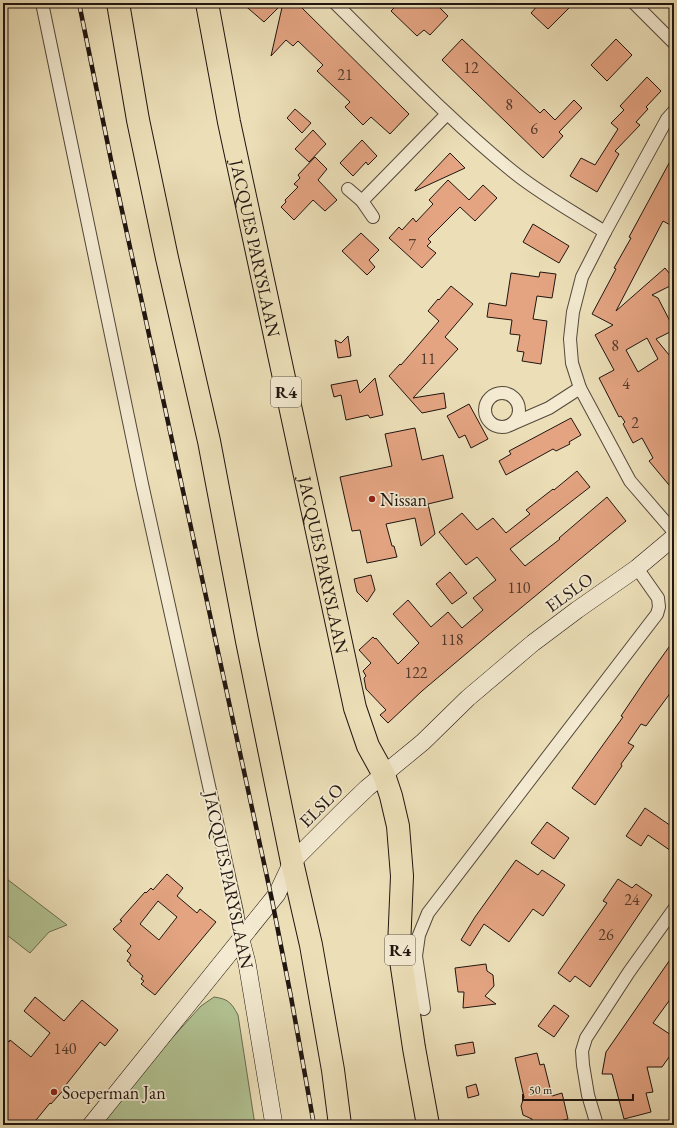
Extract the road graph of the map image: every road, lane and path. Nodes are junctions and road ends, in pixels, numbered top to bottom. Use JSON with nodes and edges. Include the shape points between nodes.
{"nodes":[{"id":1,"x":42,"y":3,"type":"edge"},
{"id":2,"x":118,"y":3,"type":"edge"},
{"id":3,"x":207,"y":3,"type":"edge"},
{"id":4,"x":335,"y":3,"type":"edge"},
{"id":5,"x":634,"y":3,"type":"edge"},
{"id":6,"x":674,"y":43,"type":"edge"},
{"id":7,"x":674,"y":111,"type":"edge"},
{"id":8,"x":448,"y":114,"type":"junction"},
{"id":9,"x":348,"y":189,"type":"dead end"},
{"id":10,"x":362,"y":201,"type":"junction"},
{"id":11,"x":373,"y":217,"type":"dead end"},
{"id":12,"x":605,"y":232,"type":"junction"},
{"id":13,"x":580,"y":388,"type":"junction"},
{"id":14,"x":511,"y":425,"type":"dead end"},
{"id":15,"x":674,"y":532,"type":"edge"},
{"id":16,"x":674,"y":537,"type":"edge"},
{"id":17,"x":637,"y":568,"type":"junction"},
{"id":18,"x":384,"y":775,"type":"junction"},
{"id":19,"x":292,"y":862,"type":"junction"},
{"id":20,"x":674,"y":910,"type":"edge"},
{"id":21,"x":241,"y":940,"type":"junction"},
{"id":22,"x":424,"y":1009,"type":"dead end"},
{"id":23,"x":91,"y":1125,"type":"edge"},
{"id":24,"x":274,"y":1125,"type":"edge"},
{"id":25,"x":340,"y":1125,"type":"edge"},
{"id":26,"x":428,"y":1125,"type":"edge"},
{"id":27,"x":597,"y":1125,"type":"edge"}],
"edges":[{"from":1,"to":21,"type":"street","name":"JACQUES PARYSLAAN","via":[[142,484],[237,912]]},
{"from":2,"to":19,"type":"highway","via":[[138,120],[209,441]]},
{"from":3,"to":18,"type":"highway","name":"JACQUES PARYSLAAN","number":"R4","via":[[231,130],[354,708],[368,746]]},
{"from":4,"to":8,"type":"street"},
{"from":5,"to":6,"type":"street"},
{"from":7,"to":12,"type":"street","via":[[667,119]]},
{"from":8,"to":10,"type":"street"},
{"from":8,"to":12,"type":"street","via":[[516,174]]},
{"from":9,"to":10,"type":"street"},
{"from":10,"to":11,"type":"street"},
{"from":12,"to":13,"type":"street","via":[[582,277],[572,312],[572,363]]},
{"from":13,"to":14,"type":"street","via":[[548,408]]},
{"from":13,"to":15,"type":"street","via":[[630,481]]},
{"from":16,"to":17,"type":"street","name":"ELSLO"},
{"from":17,"to":18,"type":"street","name":"ELSLO","via":[[533,643]]},
{"from":17,"to":22,"type":"street","via":[[658,598],[657,614],[428,913],[419,935],[416,956]]},
{"from":18,"to":19,"type":"street","name":"ELSLO"},
{"from":18,"to":26,"type":"highway","name":"JACQUES PARYSLAAN","number":"R4","via":[[398,826],[402,876],[399,947]]},
{"from":19,"to":21,"type":"street","name":"ELSLO","via":[[277,894]]},
{"from":19,"to":25,"type":"highway","via":[[311,945]]},
{"from":20,"to":27,"type":"street","via":[[586,1038],[582,1051],[583,1064],[588,1095]]},
{"from":21,"to":23,"type":"street","name":"ELSLO"},
{"from":21,"to":24,"type":"street","name":"JACQUES PARYSLAAN"}]}
